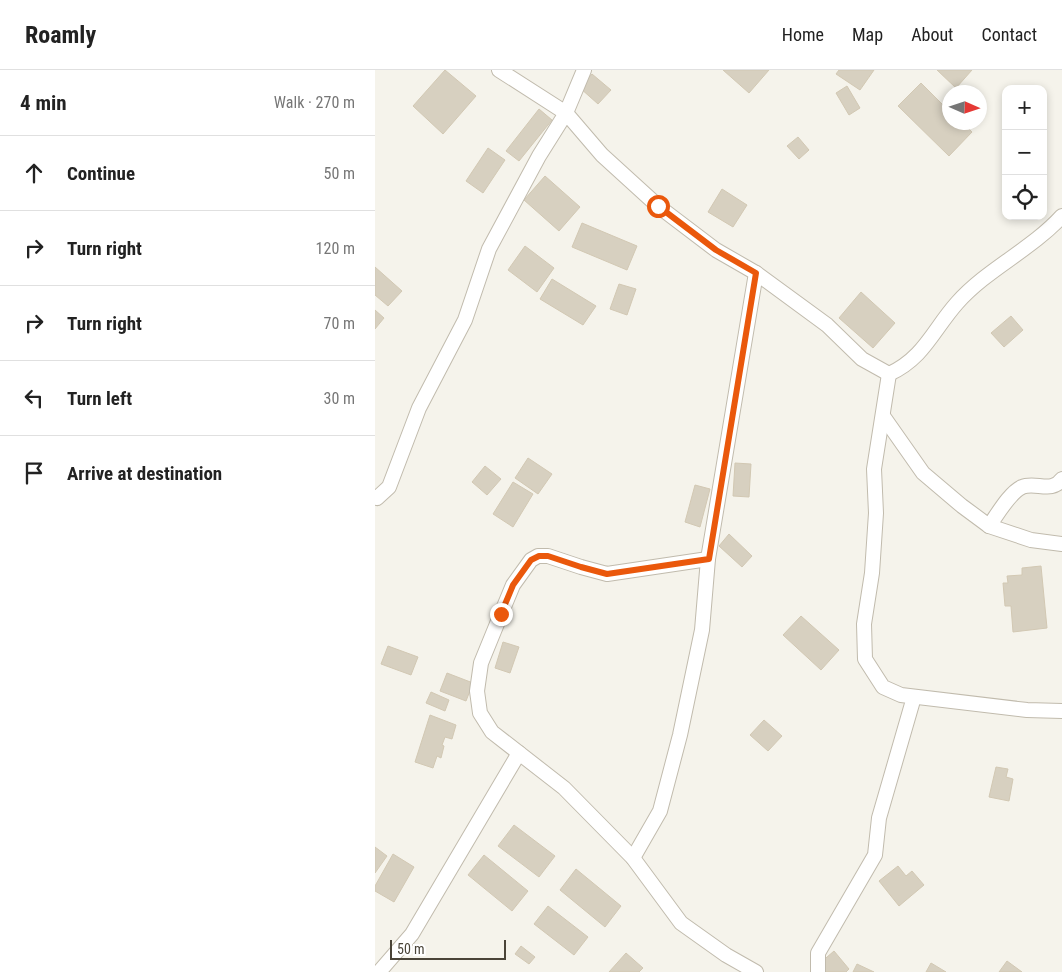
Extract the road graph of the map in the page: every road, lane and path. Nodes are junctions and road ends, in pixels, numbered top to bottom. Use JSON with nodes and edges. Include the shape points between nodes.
{"nodes":[{"id":1,"x":499,"y":70,"type":"edge"},
{"id":2,"x":584,"y":70,"type":"edge"},
{"id":3,"x":565,"y":113,"type":"junction"},
{"id":4,"x":1062,"y":216,"type":"edge"},
{"id":5,"x":756,"y":273,"type":"junction"},
{"id":6,"x":889,"y":374,"type":"junction"},
{"id":7,"x":883,"y":416,"type":"junction"},
{"id":8,"x":1062,"y":480,"type":"edge"},
{"id":9,"x":375,"y":497,"type":"edge"},
{"id":10,"x":989,"y":526,"type":"junction"},
{"id":11,"x":1062,"y":544,"type":"edge"},
{"id":12,"x":709,"y":559,"type":"junction"},
{"id":13,"x":914,"y":697,"type":"junction"},
{"id":14,"x":1062,"y":711,"type":"edge"},
{"id":15,"x":519,"y":753,"type":"junction"},
{"id":16,"x":633,"y":858,"type":"junction"},
{"id":17,"x":379,"y":972,"type":"edge"},
{"id":18,"x":756,"y":972,"type":"edge"},
{"id":19,"x":818,"y":972,"type":"edge"}],
"edges":[{"from":1,"to":3,"type":"street"},
{"from":2,"to":3,"type":"street"},
{"from":3,"to":5,"type":"street","via":[[602,155],[658,206],[716,250]]},
{"from":3,"to":9,"type":"street","via":[[489,249],[465,320],[419,408],[389,487]]},
{"from":4,"to":6,"type":"street","via":[[979,281],[956,304],[917,356]]},
{"from":5,"to":6,"type":"street","via":[[827,325],[862,359]]},
{"from":5,"to":12,"type":"street"},
{"from":6,"to":7,"type":"street"},
{"from":7,"to":10,"type":"street","via":[[923,473]]},
{"from":7,"to":13,"type":"street","via":[[874,470],[876,513],[864,624],[865,659],[883,687]]},
{"from":8,"to":10,"type":"street","via":[[1048,487],[1019,488]]},
{"from":10,"to":11,"type":"street","via":[[1031,540]]},
{"from":12,"to":15,"type":"street","via":[[607,574],[548,556],[531,560],[513,585],[481,663],[477,691],[480,713],[492,732]]},
{"from":12,"to":16,"type":"street","via":[[702,630],[680,735],[660,811]]},
{"from":13,"to":14,"type":"street"},
{"from":13,"to":19,"type":"street","via":[[879,818],[875,855],[818,953]]},
{"from":15,"to":16,"type":"street","via":[[564,788]]},
{"from":15,"to":17,"type":"street","via":[[411,934]]},
{"from":16,"to":18,"type":"street","via":[[681,923]]}]}
